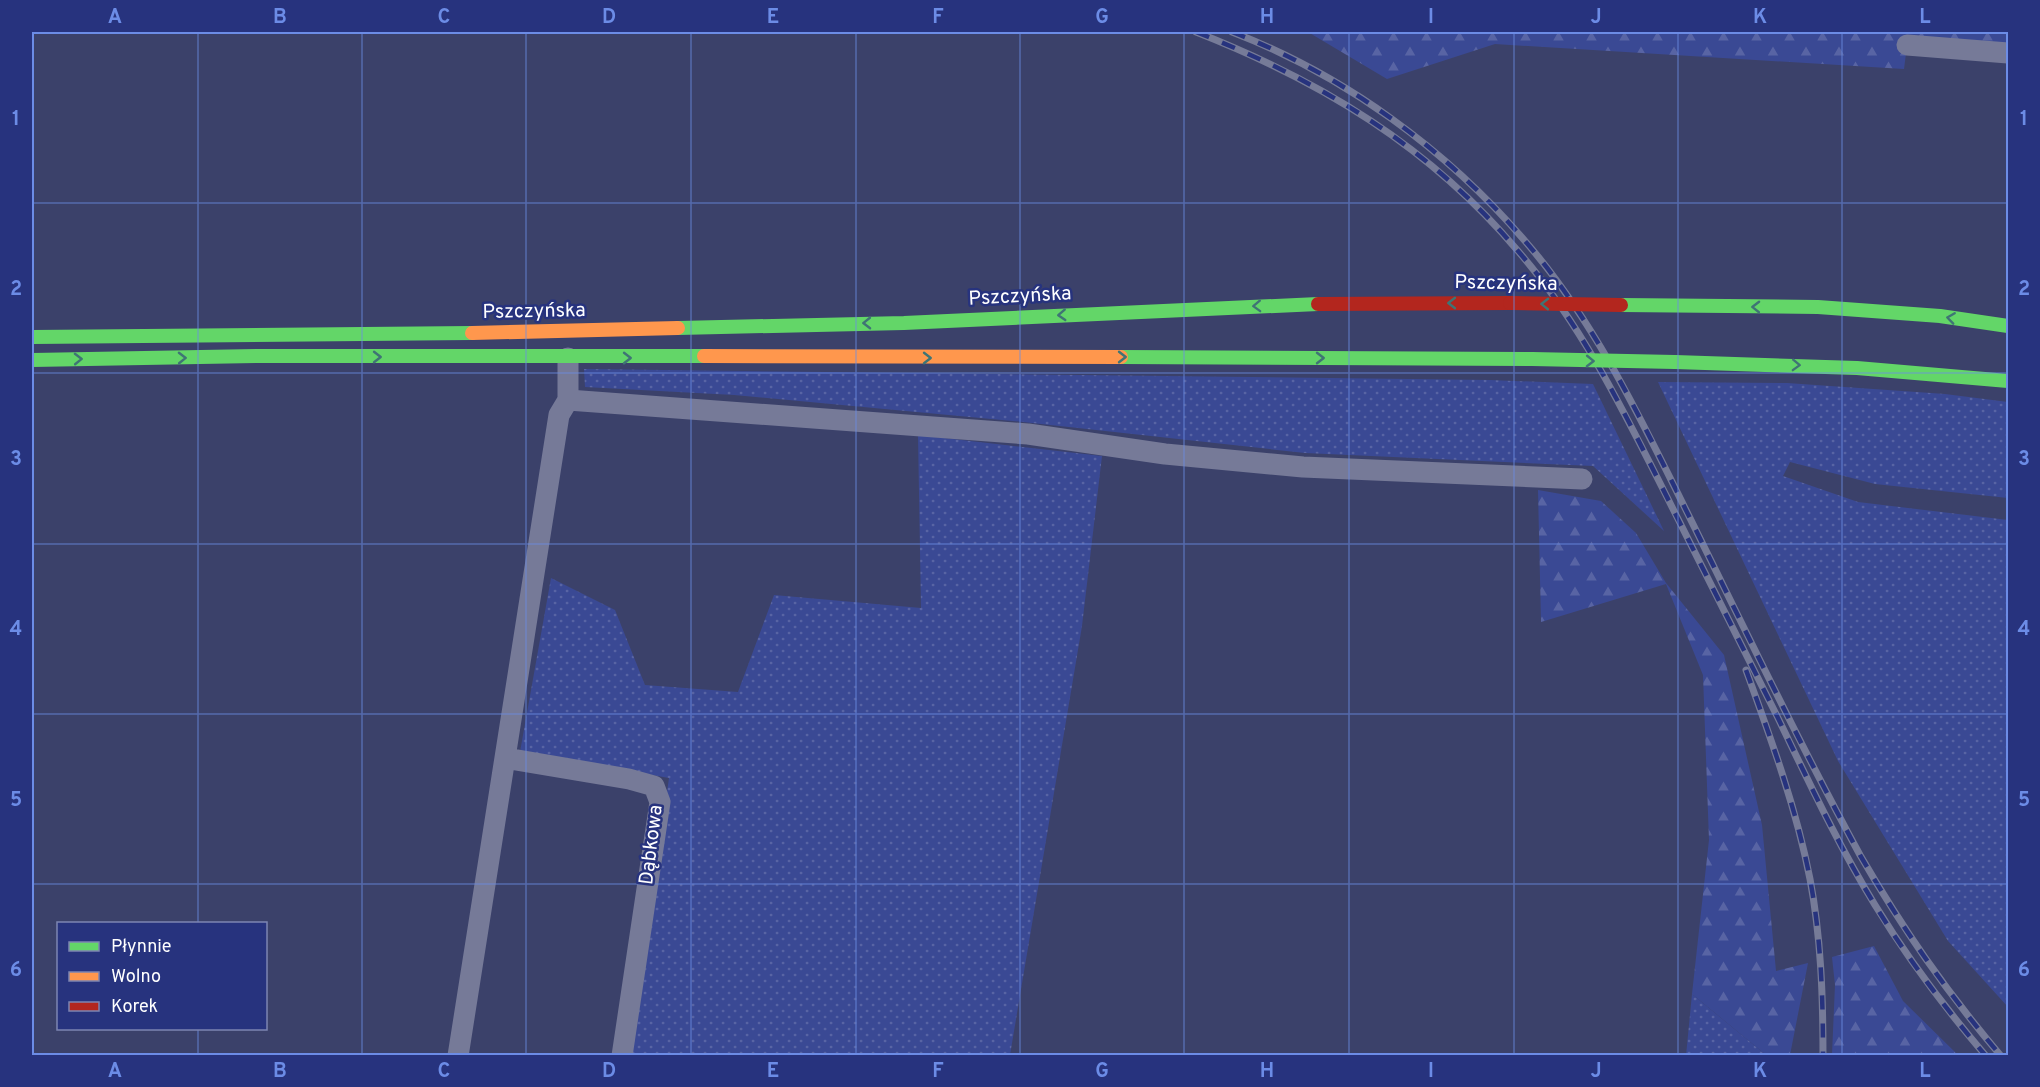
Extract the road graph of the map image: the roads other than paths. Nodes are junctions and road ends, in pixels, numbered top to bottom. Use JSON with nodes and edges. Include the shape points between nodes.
{"nodes":[{"id":1,"x":1907,"y":45,"type":"dead end"},
{"id":2,"x":2008,"y":53,"type":"edge"},
{"id":3,"x":2008,"y":326,"type":"edge"},
{"id":4,"x":32,"y":337,"type":"edge"},
{"id":5,"x":568,"y":358,"type":"junction"},
{"id":6,"x":32,"y":360,"type":"edge"},
{"id":7,"x":2008,"y":381,"type":"edge"},
{"id":8,"x":568,"y":400,"type":"junction"},
{"id":9,"x":1582,"y":479,"type":"dead end"},
{"id":10,"x":505,"y":758,"type":"junction"},
{"id":11,"x":458,"y":1056,"type":"edge"},
{"id":12,"x":622,"y":1056,"type":"edge"}],
"edges":[{"from":1,"to":2,"type":"street"},
{"from":3,"to":4,"type":"main road","name":"Pszczyńska","one_way":true,"bridge":true,"via":[[1940,316],[1818,307],[1345,303],[904,322],[425,334]]},
{"from":6,"to":5,"type":"main road","one_way":true,"via":[[256,356]]},
{"from":5,"to":7,"type":"main road","one_way":true,"bridge":true,"via":[[1532,359],[1857,368]]},
{"from":5,"to":8,"type":"street"},
{"from":8,"to":9,"type":"street","via":[[1029,434],[1166,454],[1303,467]]},
{"from":8,"to":10,"type":"street","via":[[559,415]]},
{"from":10,"to":11,"type":"street"},
{"from":10,"to":12,"type":"street","name":"Dąbkowa","via":[[654,786],[660,802]]}]}
